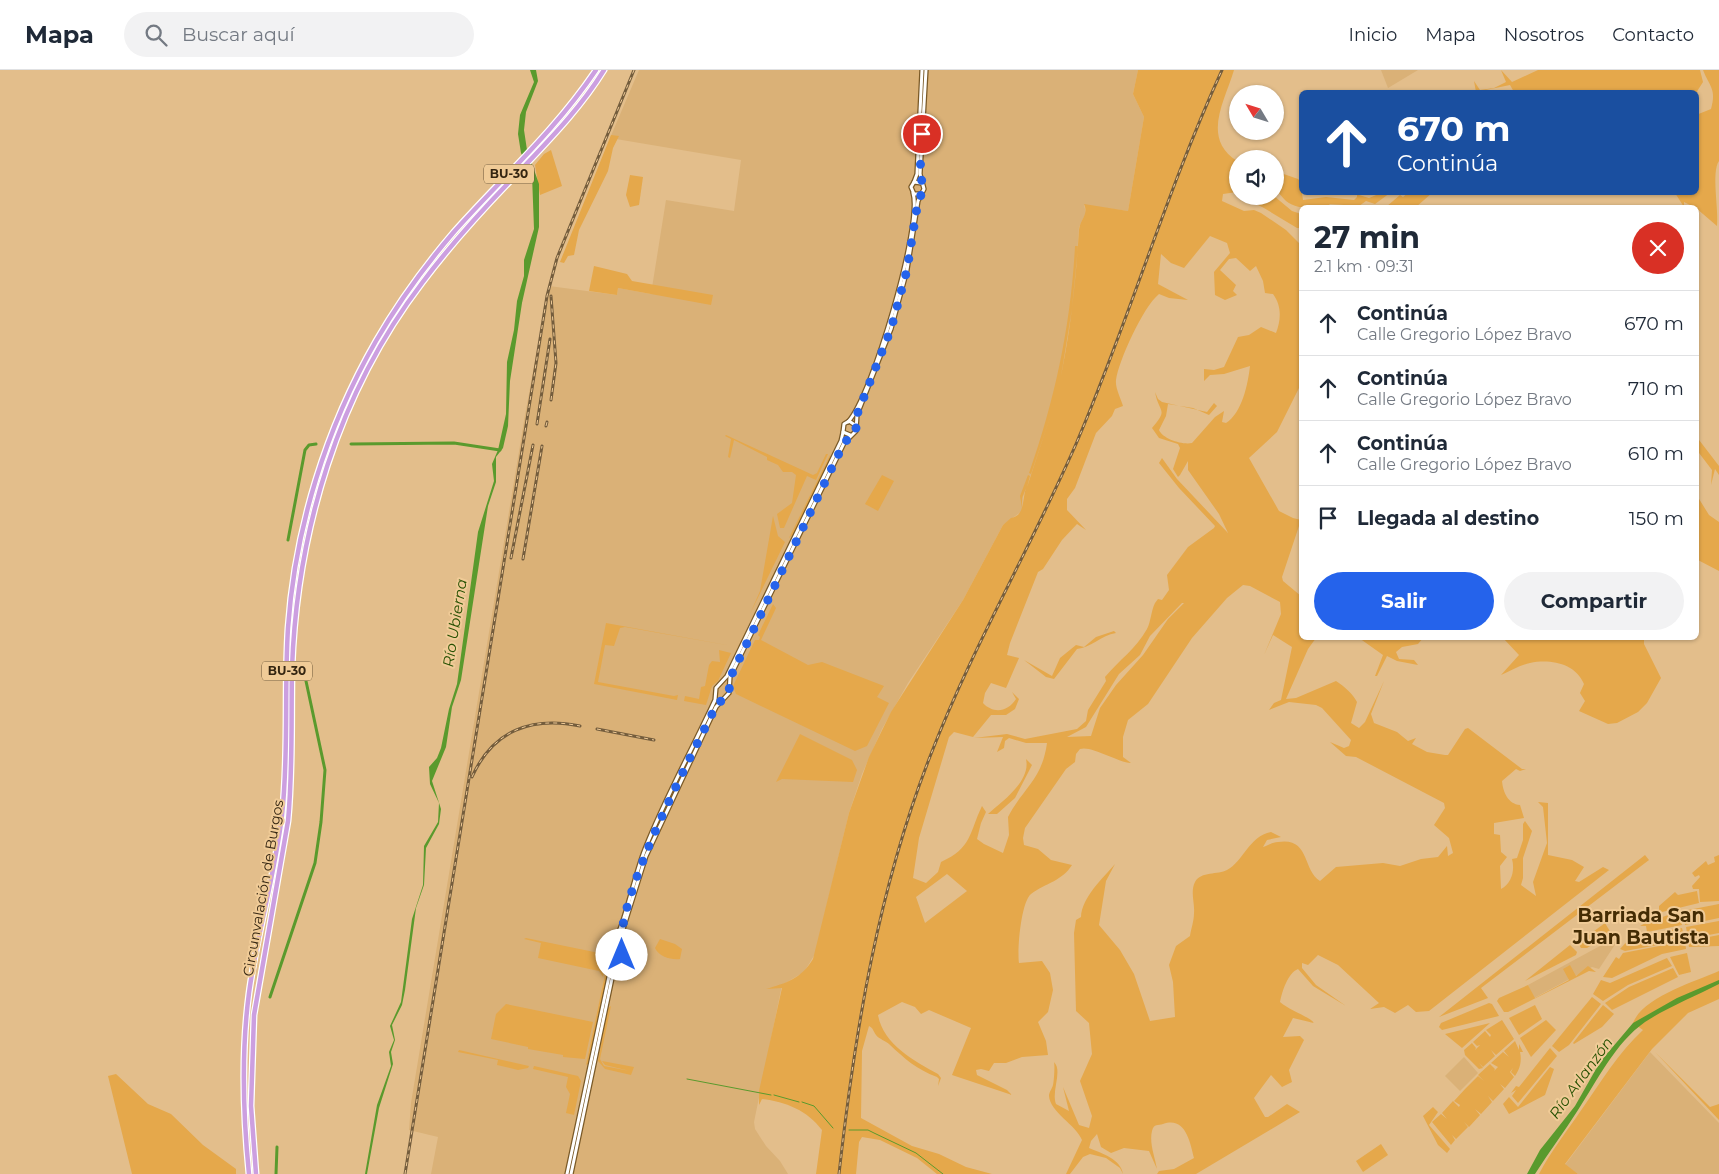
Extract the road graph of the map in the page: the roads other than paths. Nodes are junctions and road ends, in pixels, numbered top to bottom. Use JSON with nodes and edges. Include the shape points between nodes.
{"nodes":[{"id":1,"x":596,"y":70,"type":"edge"},
{"id":2,"x":604,"y":70,"type":"edge"},
{"id":3,"x":924,"y":70,"type":"edge"},
{"id":4,"x":914,"y":182,"type":"junction"},
{"id":5,"x":922,"y":184,"type":"junction"},
{"id":6,"x":913,"y":193,"type":"junction"},
{"id":7,"x":921,"y":194,"type":"junction"},
{"id":8,"x":848,"y":422,"type":"junction"},
{"id":9,"x":855,"y":425,"type":"junction"},
{"id":10,"x":843,"y":432,"type":"junction"},
{"id":11,"x":850,"y":435,"type":"junction"},
{"id":12,"x":721,"y":684,"type":"junction"},
{"id":13,"x":728,"y":687,"type":"junction"},
{"id":14,"x":716,"y":695,"type":"junction"},
{"id":15,"x":723,"y":698,"type":"junction"},
{"id":16,"x":612,"y":949,"type":"junction"},
{"id":17,"x":621,"y":952,"type":"junction"},
{"id":18,"x":611,"y":960,"type":"junction"},
{"id":19,"x":619,"y":960,"type":"junction"},
{"id":20,"x":249,"y":1174,"type":"edge"},
{"id":21,"x":256,"y":1174,"type":"edge"},
{"id":22,"x":569,"y":1174,"type":"edge"}],
"edges":[{"from":1,"to":20,"type":"highway","name":"Circunvalación de Burgos","number":"BU-30","via":[[546,135],[440,248],[409,290],[362,365],[332,431],[305,520],[288,626],[282,815],[247,1017],[243,1088]]},
{"from":2,"to":21,"type":"highway","name":"Circunvalación de Burgos","number":"BU-30","via":[[569,118],[476,217],[420,285],[388,333],[333,447],[311,521],[295,622],[288,821],[254,1015],[251,1106]]},
{"from":3,"to":4,"type":"main road"},
{"from":3,"to":5,"type":"main road"},
{"from":4,"to":5,"type":"main road"},
{"from":4,"to":6,"type":"main road","via":[[911,187]]},
{"from":5,"to":7,"type":"main road"},
{"from":6,"to":7,"type":"main road"},
{"from":6,"to":8,"type":"main road","via":[[909,242],[895,306],[869,381]]},
{"from":7,"to":9,"type":"main road","via":[[896,313]]},
{"from":8,"to":9,"type":"main road"},
{"from":8,"to":10,"type":"main road","via":[[843,426]]},
{"from":9,"to":11,"type":"main road","via":[[855,432]]},
{"from":10,"to":11,"type":"main road"},
{"from":10,"to":12,"type":"main road"},
{"from":11,"to":13,"type":"main road"},
{"from":12,"to":13,"type":"main road"},
{"from":12,"to":14,"type":"main road","via":[[716,688]]},
{"from":13,"to":15,"type":"main road","via":[[729,693]]},
{"from":14,"to":15,"type":"main road"},
{"from":14,"to":16,"type":"main road","via":[[647,844]]},
{"from":15,"to":17,"type":"main road","via":[[716,706],[648,850],[627,913],[620,942]]},
{"from":16,"to":17,"type":"main road","via":[[617,948]]},
{"from":16,"to":18,"type":"main road","via":[[609,954]]},
{"from":17,"to":19,"type":"main road"},
{"from":18,"to":19,"type":"main road"},
{"from":18,"to":22,"type":"main road"},
{"from":19,"to":22,"type":"main road","via":[[614,970]]}]}
